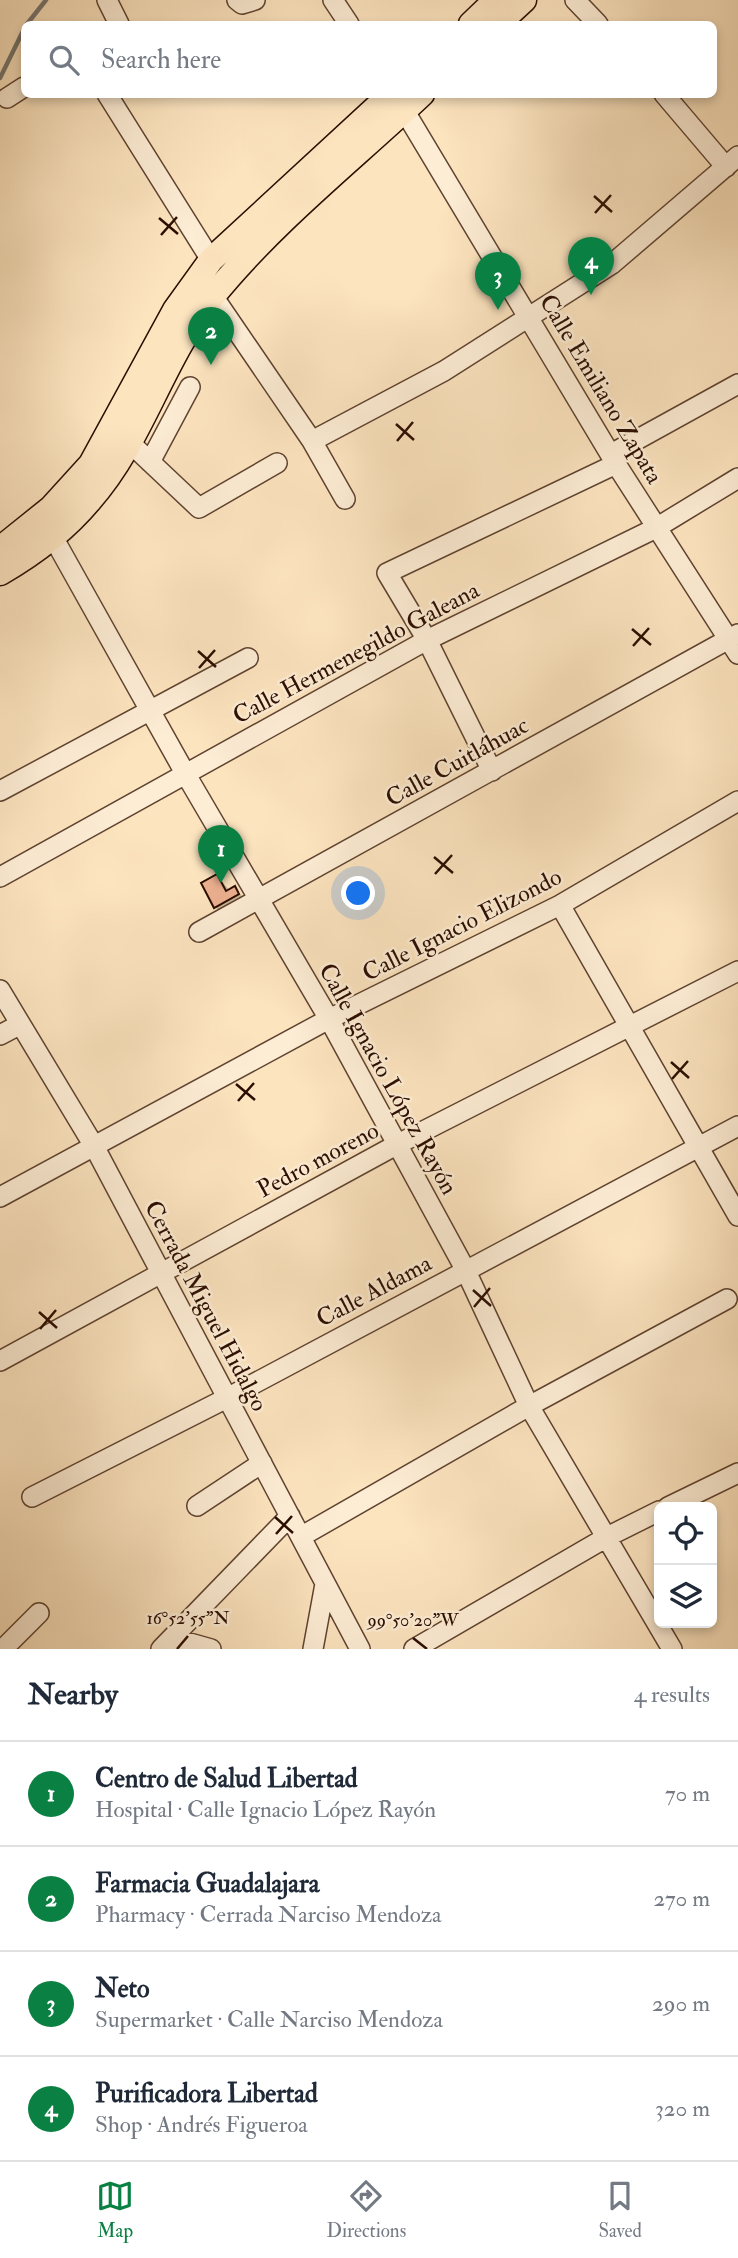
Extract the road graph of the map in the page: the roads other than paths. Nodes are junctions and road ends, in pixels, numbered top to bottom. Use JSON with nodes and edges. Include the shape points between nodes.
{"nodes":[{"id":1,"x":107,"y":0,"type":"edge"},
{"id":2,"x":237,"y":0,"type":"edge"},
{"id":3,"x":255,"y":0,"type":"edge"},
{"id":4,"x":333,"y":0,"type":"edge"},
{"id":5,"x":496,"y":0,"type":"edge"},
{"id":6,"x":524,"y":0,"type":"edge"},
{"id":7,"x":575,"y":0,"type":"edge"},
{"id":8,"x":118,"y":21,"type":"edge"},
{"id":9,"x":347,"y":21,"type":"edge"},
{"id":10,"x":474,"y":21,"type":"edge"},
{"id":11,"x":501,"y":21,"type":"edge"},
{"id":12,"x":595,"y":21,"type":"edge"},
{"id":13,"x":21,"y":90,"type":"edge"},
{"id":14,"x":7,"y":98,"type":"dead end"},
{"id":15,"x":110,"y":98,"type":"edge"},
{"id":16,"x":668,"y":98,"type":"edge"},
{"id":17,"x":403,"y":99,"type":"edge"},
{"id":18,"x":732,"y":161,"type":"edge"},
{"id":19,"x":211,"y":260,"type":"junction"},
{"id":20,"x":213,"y":296,"type":"junction"},
{"id":21,"x":530,"y":317,"type":"junction"},
{"id":22,"x":738,"y":384,"type":"edge"},
{"id":23,"x":190,"y":387,"type":"dead end"},
{"id":24,"x":312,"y":441,"type":"junction"},
{"id":25,"x":129,"y":442,"type":"junction"},
{"id":26,"x":613,"y":459,"type":"junction"},
{"id":27,"x":150,"y":462,"type":"junction"},
{"id":28,"x":277,"y":463,"type":"dead end"},
{"id":29,"x":738,"y":478,"type":"edge"},
{"id":30,"x":345,"y":499,"type":"dead end"},
{"id":31,"x":656,"y":528,"type":"junction"},
{"id":32,"x":53,"y":537,"type":"junction"},
{"id":33,"x":0,"y":549,"type":"edge"},
{"id":34,"x":0,"y":573,"type":"edge"},
{"id":35,"x":427,"y":640,"type":"junction"},
{"id":36,"x":735,"y":642,"type":"edge"},
{"id":37,"x":248,"y":658,"type":"dead end"},
{"id":38,"x":151,"y":711,"type":"junction"},
{"id":39,"x":492,"y":771,"type":"junction"},
{"id":40,"x":185,"y":774,"type":"junction"},
{"id":41,"x":0,"y":791,"type":"edge"},
{"id":42,"x":738,"y":801,"type":"edge"},
{"id":43,"x":0,"y":877,"type":"edge"},
{"id":44,"x":259,"y":900,"type":"junction"},
{"id":45,"x":560,"y":905,"type":"junction"},
{"id":46,"x":200,"y":932,"type":"dead end"},
{"id":47,"x":738,"y":971,"type":"edge"},
{"id":48,"x":0,"y":990,"type":"edge"},
{"id":49,"x":329,"y":1019,"type":"junction"},
{"id":50,"x":631,"y":1024,"type":"junction"},
{"id":51,"x":19,"y":1025,"type":"junction"},
{"id":52,"x":0,"y":1035,"type":"edge"},
{"id":53,"x":738,"y":1126,"type":"edge"},
{"id":54,"x":398,"y":1144,"type":"junction"},
{"id":55,"x":94,"y":1146,"type":"junction"},
{"id":56,"x":700,"y":1146,"type":"junction"},
{"id":57,"x":0,"y":1197,"type":"edge"},
{"id":58,"x":738,"y":1216,"type":"edge"},
{"id":59,"x":465,"y":1269,"type":"junction"},
{"id":60,"x":160,"y":1272,"type":"junction"},
{"id":61,"x":727,"y":1299,"type":"dead end"},
{"id":62,"x":0,"y":1361,"type":"edge"},
{"id":63,"x":227,"y":1398,"type":"junction"},
{"id":64,"x":529,"y":1406,"type":"junction"},
{"id":65,"x":262,"y":1463,"type":"junction"},
{"id":66,"x":738,"y":1473,"type":"edge"},
{"id":67,"x":32,"y":1497,"type":"dead end"},
{"id":68,"x":678,"y":1502,"type":"edge"},
{"id":69,"x":197,"y":1506,"type":"dead end"},
{"id":70,"x":654,"y":1513,"type":"edge"},
{"id":71,"x":290,"y":1516,"type":"junction"},
{"id":72,"x":302,"y":1536,"type":"junction"},
{"id":73,"x":607,"y":1536,"type":"junction"},
{"id":74,"x":326,"y":1584,"type":"junction"},
{"id":75,"x":39,"y":1613,"type":"dead end"},
{"id":76,"x":167,"y":1644,"type":"edge"},
{"id":77,"x":3,"y":1649,"type":"edge"},
{"id":78,"x":211,"y":1649,"type":"edge"},
{"id":79,"x":313,"y":1649,"type":"edge"},
{"id":80,"x":360,"y":1649,"type":"edge"},
{"id":81,"x":414,"y":1649,"type":"edge"},
{"id":82,"x":672,"y":1649,"type":"edge"}],
"edges":[{"from":1,"to":8,"type":"street"},
{"from":2,"to":3,"type":"street","via":[[242,4]]},
{"from":4,"to":9,"type":"street"},
{"from":5,"to":10,"type":"main road"},
{"from":6,"to":11,"type":"main road"},
{"from":7,"to":12,"type":"street"},
{"from":13,"to":14,"type":"street"},
{"from":15,"to":19,"type":"street"},
{"from":16,"to":18,"type":"street"},
{"from":17,"to":19,"type":"main road"},
{"from":17,"to":20,"type":"main road"},
{"from":17,"to":21,"type":"street","name":"Calle Emiliano Zapata"},
{"from":18,"to":21,"type":"street","via":[[611,264]]},
{"from":19,"to":33,"type":"main road","via":[[169,320],[91,464],[51,508]]},
{"from":20,"to":24,"type":"street"},
{"from":20,"to":25,"type":"main road","via":[[169,362]]},
{"from":21,"to":24,"type":"street","via":[[444,371]]},
{"from":21,"to":26,"type":"street","name":"Calle Emiliano Zapata"},
{"from":22,"to":26,"type":"street"},
{"from":23,"to":27,"type":"street"},
{"from":24,"to":30,"type":"street"},
{"from":25,"to":27,"type":"street"},
{"from":25,"to":32,"type":"main road","via":[[92,499]]},
{"from":26,"to":31,"type":"street","name":"Calle Emiliano Zapata"},
{"from":26,"to":35,"type":"street","via":[[387,573]]},
{"from":27,"to":28,"type":"street","via":[[199,508]]},
{"from":29,"to":31,"type":"street","name":"Calle Hermenegildo Galeana"},
{"from":31,"to":35,"type":"street","name":"Calle Hermenegildo Galeana"},
{"from":31,"to":36,"type":"street","name":"Calle Emiliano Zapata"},
{"from":32,"to":34,"type":"main road"},
{"from":32,"to":38,"type":"street","name":"Calle Ignacio López Rayón"},
{"from":35,"to":39,"type":"street"},
{"from":35,"to":40,"type":"street","name":"Calle Hermenegildo Galeana"},
{"from":36,"to":39,"type":"street","name":"Calle Cuitláhuac"},
{"from":37,"to":38,"type":"street"},
{"from":38,"to":40,"type":"street","name":"Calle Ignacio López Rayón"},
{"from":38,"to":41,"type":"street"},
{"from":39,"to":44,"type":"street","name":"Calle Cuitláhuac"},
{"from":40,"to":43,"type":"street","name":"Calle Hermenegildo Galeana"},
{"from":40,"to":44,"type":"street","name":"Calle Ignacio López Rayón"},
{"from":42,"to":45,"type":"street","name":"Calle Ignacio Elizondo"},
{"from":44,"to":46,"type":"street","name":"Calle Cuitláhuac"},
{"from":44,"to":49,"type":"street","name":"Calle Ignacio López Rayón"},
{"from":45,"to":49,"type":"street","name":"Calle Ignacio Elizondo"},
{"from":45,"to":50,"type":"street"},
{"from":47,"to":50,"type":"street","name":"Pedro moreno"},
{"from":48,"to":51,"type":"street","name":"Cerrada Miguel Hidalgo"},
{"from":49,"to":54,"type":"street","name":"Calle Ignacio López Rayón"},
{"from":49,"to":55,"type":"street","name":"Calle Ignacio Elizondo"},
{"from":50,"to":54,"type":"street","name":"Pedro moreno"},
{"from":50,"to":56,"type":"street"},
{"from":51,"to":52,"type":"street"},
{"from":51,"to":55,"type":"street","name":"Cerrada Miguel Hidalgo"},
{"from":53,"to":56,"type":"street","name":"Calle Aldama"},
{"from":54,"to":59,"type":"street","name":"Calle Ignacio López Rayón"},
{"from":54,"to":60,"type":"street","name":"Pedro moreno"},
{"from":55,"to":57,"type":"street","name":"Calle Ignacio Elizondo"},
{"from":55,"to":60,"type":"street","name":"Cerrada Miguel Hidalgo"},
{"from":56,"to":58,"type":"street"},
{"from":56,"to":59,"type":"street","name":"Calle Aldama"},
{"from":59,"to":63,"type":"street","name":"Calle Aldama"},
{"from":59,"to":64,"type":"street","name":"Calle Ignacio López Rayón"},
{"from":60,"to":62,"type":"street","name":"Pedro moreno"},
{"from":60,"to":63,"type":"street","name":"Cerrada Miguel Hidalgo"},
{"from":61,"to":64,"type":"street"},
{"from":63,"to":65,"type":"street","name":"Cerrada Miguel Hidalgo"},
{"from":63,"to":67,"type":"street","name":"Calle Aldama"},
{"from":64,"to":72,"type":"street"},
{"from":64,"to":73,"type":"street","name":"Calle Ignacio López Rayón"},
{"from":65,"to":69,"type":"street"},
{"from":65,"to":71,"type":"street","name":"Cerrada Miguel Hidalgo"},
{"from":66,"to":68,"type":"street"},
{"from":70,"to":73,"type":"street"},
{"from":71,"to":72,"type":"street","name":"Cerrada Miguel Hidalgo"},
{"from":71,"to":76,"type":"street"},
{"from":72,"to":74,"type":"street","name":"Cerrada Miguel Hidalgo"},
{"from":73,"to":81,"type":"street"},
{"from":73,"to":82,"type":"street","name":"Calle Ignacio López Rayón"},
{"from":74,"to":79,"type":"street"},
{"from":74,"to":80,"type":"street","name":"Cerrada Miguel Hidalgo"},
{"from":75,"to":77,"type":"street"},
{"from":76,"to":78,"type":"street"}]}
